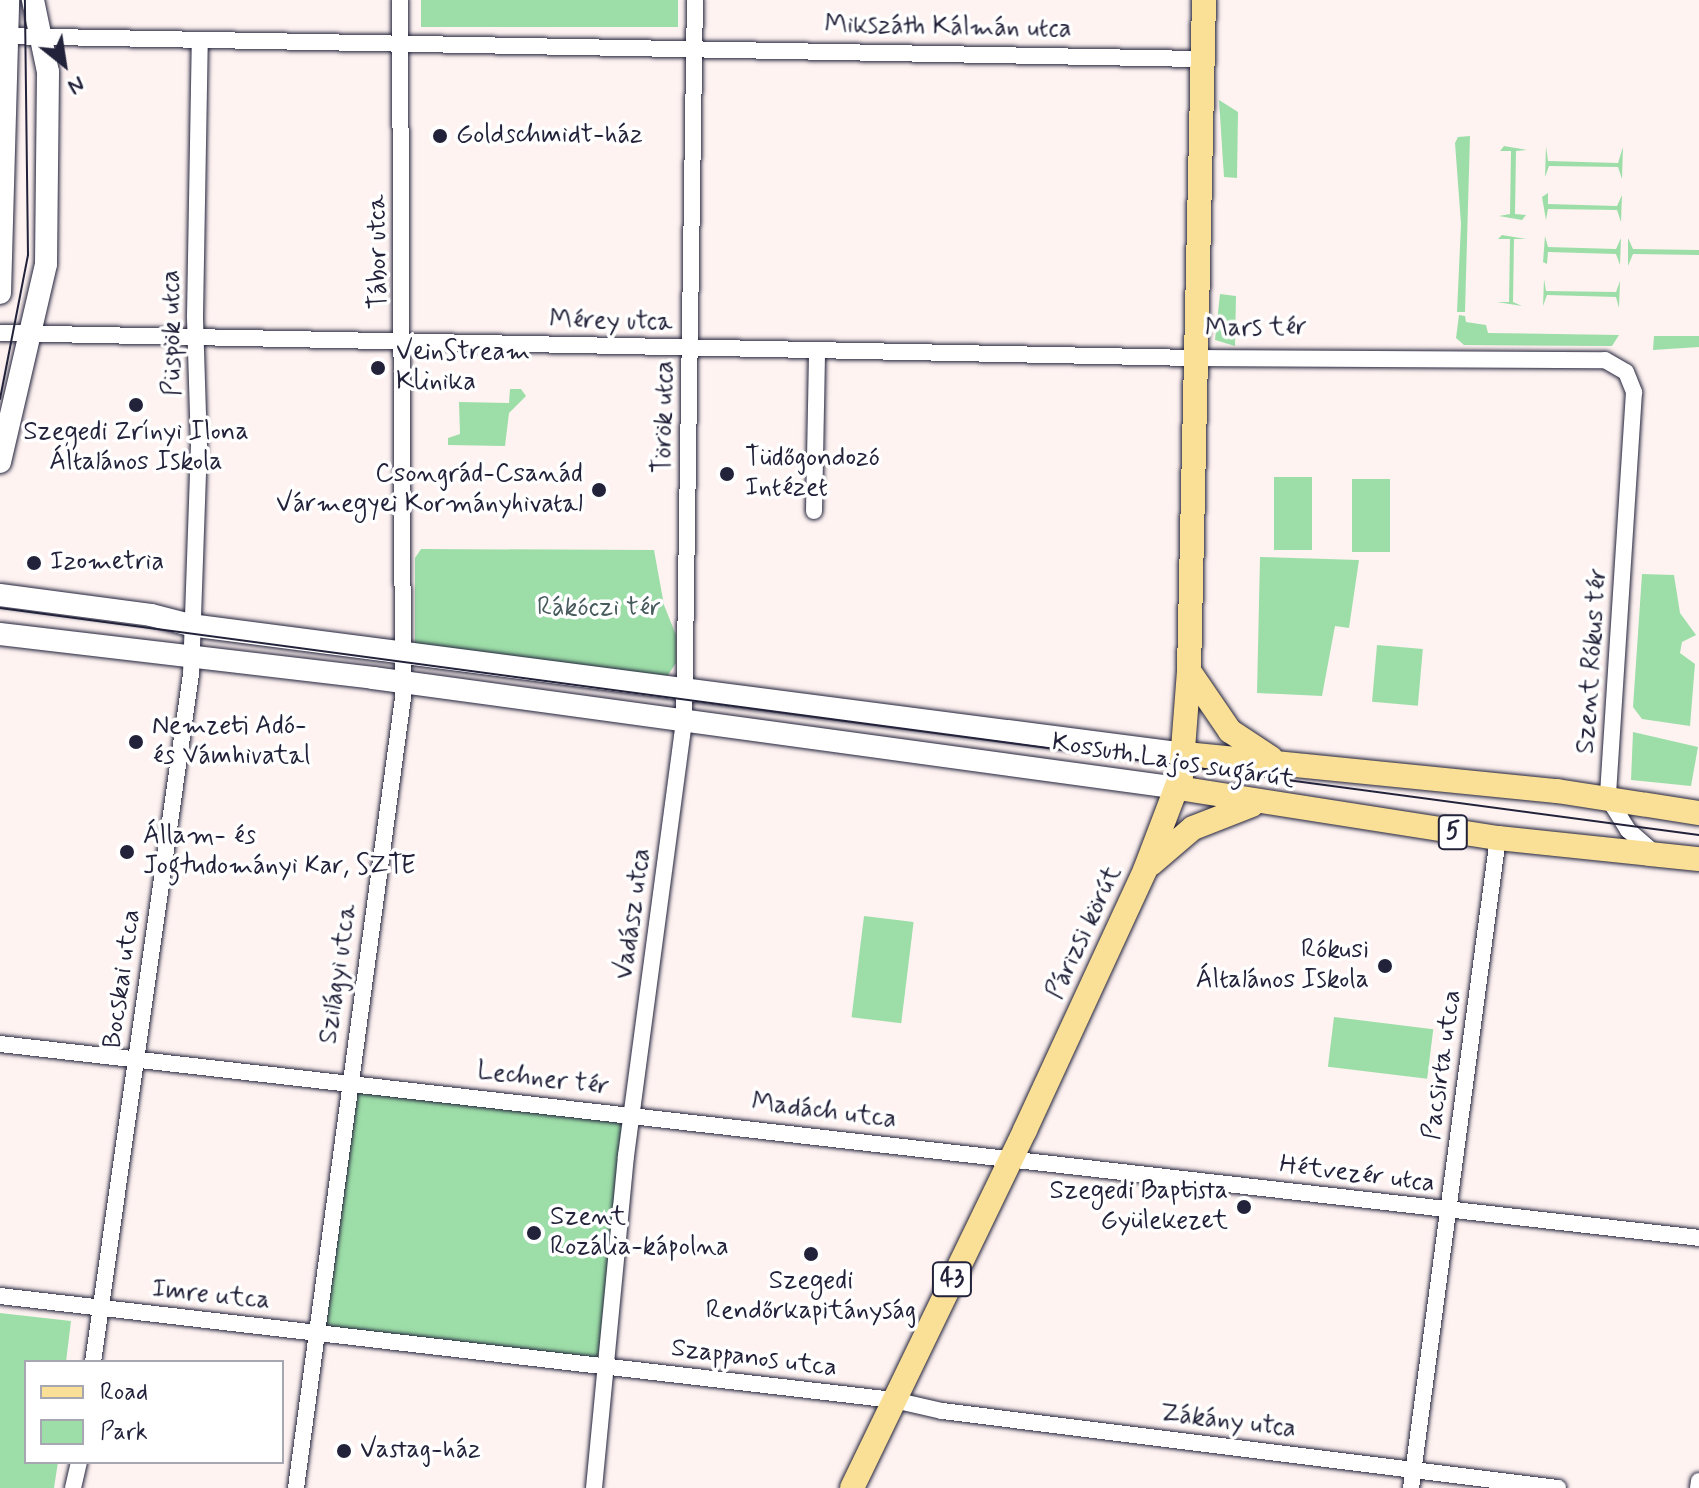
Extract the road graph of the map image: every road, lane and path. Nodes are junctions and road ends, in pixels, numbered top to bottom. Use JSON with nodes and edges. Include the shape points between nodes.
{"nodes":[{"id":1,"x":8,"y":0,"type":"edge"},
{"id":2,"x":33,"y":0,"type":"edge"},
{"id":3,"x":400,"y":0,"type":"edge"},
{"id":4,"x":695,"y":0,"type":"edge"},
{"id":5,"x":1204,"y":0,"type":"edge"},
{"id":6,"x":17,"y":36,"type":"edge"},
{"id":7,"x":200,"y":40,"type":"junction"},
{"id":8,"x":400,"y":43,"type":"junction"},
{"id":9,"x":694,"y":47,"type":"junction"},
{"id":10,"x":1201,"y":59,"type":"junction"},
{"id":11,"x":0,"y":293,"type":"edge"},
{"id":12,"x":0,"y":333,"type":"edge"},
{"id":13,"x":29,"y":335,"type":"junction"},
{"id":14,"x":198,"y":338,"type":"junction"},
{"id":15,"x":404,"y":341,"type":"junction"},
{"id":16,"x":689,"y":348,"type":"junction"},
{"id":17,"x":817,"y":351,"type":"junction"},
{"id":18,"x":1192,"y":358,"type":"junction"},
{"id":19,"x":1626,"y":372,"type":"joint"},
{"id":20,"x":0,"y":462,"type":"edge"},
{"id":21,"x":814,"y":511,"type":"dead end"},
{"id":22,"x":0,"y":595,"type":"edge"},
{"id":23,"x":190,"y":625,"type":"junction"},
{"id":24,"x":0,"y":634,"type":"edge"},
{"id":25,"x":403,"y":651,"type":"junction"},
{"id":26,"x":191,"y":656,"type":"junction"},
{"id":27,"x":1189,"y":671,"type":"junction"},
{"id":28,"x":403,"y":682,"type":"junction"},
{"id":29,"x":685,"y":691,"type":"junction"},
{"id":30,"x":684,"y":721,"type":"junction"},
{"id":31,"x":1185,"y":754,"type":"junction"},
{"id":32,"x":1281,"y":763,"type":"junction"},
{"id":33,"x":1178,"y":788,"type":"junction"},
{"id":34,"x":1608,"y":798,"type":"junction"},
{"id":35,"x":1254,"y":804,"type":"junction"},
{"id":36,"x":1699,"y":813,"type":"edge"},
{"id":37,"x":1498,"y":838,"type":"junction"},
{"id":38,"x":1654,"y":853,"type":"junction"},
{"id":39,"x":1699,"y":859,"type":"edge"},
{"id":40,"x":1145,"y":870,"type":"junction"},
{"id":41,"x":0,"y":1044,"type":"edge"},
{"id":42,"x":135,"y":1060,"type":"junction"},
{"id":43,"x":348,"y":1082,"type":"junction"},
{"id":44,"x":631,"y":1114,"type":"junction"},
{"id":45,"x":1010,"y":1159,"type":"junction"},
{"id":46,"x":1448,"y":1209,"type":"junction"},
{"id":47,"x":1699,"y":1238,"type":"edge"},
{"id":48,"x":0,"y":1296,"type":"edge"},
{"id":49,"x":100,"y":1308,"type":"junction"},
{"id":50,"x":317,"y":1331,"type":"junction"},
{"id":51,"x":93,"y":1360,"type":"edge"},
{"id":52,"x":608,"y":1365,"type":"junction"},
{"id":53,"x":894,"y":1400,"type":"junction"},
{"id":54,"x":79,"y":1464,"type":"edge"},
{"id":55,"x":1413,"y":1468,"type":"junction"},
{"id":56,"x":1699,"y":1481,"type":"edge"},
{"id":57,"x":73,"y":1488,"type":"edge"},
{"id":58,"x":296,"y":1488,"type":"edge"},
{"id":59,"x":594,"y":1488,"type":"edge"},
{"id":60,"x":852,"y":1488,"type":"edge"},
{"id":61,"x":1411,"y":1488,"type":"edge"},
{"id":62,"x":1558,"y":1488,"type":"edge"},
{"id":63,"x":1698,"y":1488,"type":"edge"}],
"edges":[{"from":1,"to":6,"type":"street"},
{"from":2,"to":6,"type":"street"},
{"from":3,"to":8,"type":"street","name":"Tábor utca"},
{"from":4,"to":9,"type":"street","name":"Török utca"},
{"from":5,"to":10,"type":"main road","name":"Mars tér"},
{"from":6,"to":7,"type":"street"},
{"from":6,"to":11,"type":"street"},
{"from":6,"to":13,"type":"street","via":[[48,72],[46,264]]},
{"from":7,"to":8,"type":"street"},
{"from":7,"to":14,"type":"street","name":"Püspök utca"},
{"from":8,"to":9,"type":"street","name":"Mikszáth Kálmán utca"},
{"from":8,"to":15,"type":"street","name":"Tábor utca"},
{"from":9,"to":10,"type":"street","name":"Mikszáth Kálmán utca"},
{"from":9,"to":16,"type":"street","name":"Török utca"},
{"from":10,"to":18,"type":"main road","name":"Mars tér"},
{"from":12,"to":13,"type":"street","name":"Mérey utca"},
{"from":13,"to":14,"type":"street","name":"Mérey utca"},
{"from":13,"to":20,"type":"street"},
{"from":14,"to":15,"type":"street","name":"Mérey utca"},
{"from":14,"to":23,"type":"street","name":"Püspök utca"},
{"from":15,"to":16,"type":"street","name":"Mérey utca"},
{"from":15,"to":25,"type":"street","name":"Tábor utca"},
{"from":16,"to":17,"type":"street","name":"Mérey utca"},
{"from":16,"to":29,"type":"street","name":"Török utca"},
{"from":17,"to":18,"type":"street","name":"Mérey utca"},
{"from":17,"to":21,"type":"street"},
{"from":18,"to":19,"type":"street","name":"Mars tér","via":[[1605,360]]},
{"from":18,"to":27,"type":"main road","name":"Párizsi körút"},
{"from":19,"to":34,"type":"street","name":"Szent Rókus tér","via":[[1634,392]]},
{"from":22,"to":23,"type":"street","name":"Kossuth Lajos sugárút"},
{"from":23,"to":25,"type":"street","name":"Kossuth Lajos sugárút"},
{"from":23,"to":26,"type":"street"},
{"from":24,"to":26,"type":"street","name":"Kossuth Lajos sugárút"},
{"from":25,"to":28,"type":"street"},
{"from":25,"to":29,"type":"street","name":"Kossuth Lajos sugárút"},
{"from":26,"to":28,"type":"street","name":"Kossuth Lajos sugárút"},
{"from":26,"to":42,"type":"street","name":"Bocskai utca"},
{"from":27,"to":31,"type":"main road","name":"Párizsi körút"},
{"from":27,"to":32,"type":"main road","number":"5","via":[[1230,731]]},
{"from":28,"to":30,"type":"street","name":"Kossuth Lajos sugárút"},
{"from":28,"to":43,"type":"street","name":"Szilágyi utca"},
{"from":29,"to":30,"type":"street"},
{"from":29,"to":31,"type":"street","name":"Kossuth Lajos sugárút"},
{"from":30,"to":33,"type":"street","name":"Kossuth Lajos sugárút"},
{"from":30,"to":44,"type":"street","name":"Vadász utca"},
{"from":31,"to":32,"type":"main road","name":"Kossuth Lajos sugárút","number":"5"},
{"from":31,"to":33,"type":"main road","name":"Párizsi körút"},
{"from":32,"to":34,"type":"main road","name":"Kossuth Lajos sugárút","number":"5"},
{"from":33,"to":35,"type":"main road","name":"Kossuth Lajos sugárút","number":"5"},
{"from":33,"to":40,"type":"main road","name":"Párizsi körút","number":"43"},
{"from":34,"to":36,"type":"main road","name":"Kossuth Lajos sugárút","number":"5"},
{"from":34,"to":38,"type":"street","via":[[1628,830]]},
{"from":35,"to":37,"type":"main road","name":"Kossuth Lajos sugárút","number":"5"},
{"from":35,"to":40,"type":"main road","via":[[1193,828]]},
{"from":37,"to":38,"type":"main road","name":"Kossuth Lajos sugárút","number":"5"},
{"from":37,"to":46,"type":"street","name":"Pacsirta utca"},
{"from":38,"to":39,"type":"main road","name":"Kossuth Lajos sugárút","number":"5"},
{"from":40,"to":45,"type":"main road","name":"Párizsi körút","number":"43"},
{"from":41,"to":42,"type":"street"},
{"from":42,"to":43,"type":"street"},
{"from":42,"to":49,"type":"street","name":"Bocskai utca"},
{"from":43,"to":44,"type":"street","name":"Lechner tér"},
{"from":43,"to":50,"type":"street"},
{"from":44,"to":45,"type":"street","name":"Madách utca"},
{"from":44,"to":52,"type":"street","name":"Lechner tér"},
{"from":45,"to":46,"type":"street","name":"Hétvezér utca"},
{"from":45,"to":53,"type":"main road","name":"Párizsi körút","number":"43"},
{"from":46,"to":47,"type":"street","name":"Hétvezér utca"},
{"from":46,"to":55,"type":"street","name":"Pacsirta utca"},
{"from":48,"to":49,"type":"street","name":"Imre utca"},
{"from":49,"to":50,"type":"street","name":"Imre utca"},
{"from":49,"to":51,"type":"street","name":"Bocskai utca"},
{"from":50,"to":52,"type":"street"},
{"from":50,"to":58,"type":"street"},
{"from":52,"to":53,"type":"street","name":"Szappanos utca"},
{"from":52,"to":59,"type":"street","name":"Lechner tér"},
{"from":53,"to":55,"type":"street","name":"Zákány utca","via":[[942,1411]]},
{"from":53,"to":60,"type":"main road","name":"Párizsi körút","number":"43"},
{"from":54,"to":57,"type":"street"},
{"from":55,"to":61,"type":"street","name":"Pacsirta utca"},
{"from":55,"to":62,"type":"street","name":"Zákány utca"},
{"from":56,"to":63,"type":"street"}]}
